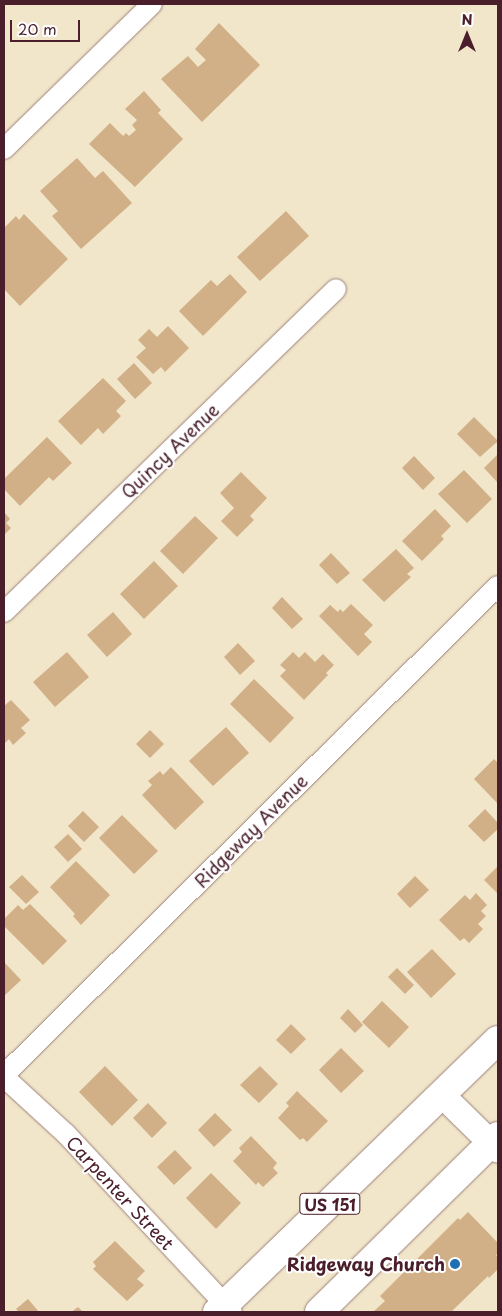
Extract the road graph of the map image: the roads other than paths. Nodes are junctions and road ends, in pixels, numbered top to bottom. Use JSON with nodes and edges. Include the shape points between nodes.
{"nodes":[{"id":1,"x":165,"y":4,"type":"edge"},
{"id":2,"x":145,"y":10,"type":"edge"},
{"id":3,"x":4,"y":149,"type":"edge"},
{"id":4,"x":336,"y":289,"type":"dead end"},
{"id":5,"x":498,"y":586,"type":"edge"},
{"id":6,"x":4,"y":612,"type":"edge"},
{"id":7,"x":498,"y":1040,"type":"edge"},
{"id":8,"x":4,"y":1076,"type":"edge"},
{"id":9,"x":442,"y":1095,"type":"junction"},
{"id":10,"x":496,"y":1143,"type":"edge"},
{"id":11,"x":225,"y":1310,"type":"edge"},
{"id":12,"x":319,"y":1312,"type":"edge"}],
"edges":[{"from":1,"to":2,"type":"street"},
{"from":2,"to":3,"type":"street"},
{"from":4,"to":6,"type":"street","name":"Quincy Avenue"},
{"from":5,"to":8,"type":"street","name":"Ridgeway Avenue"},
{"from":7,"to":9,"type":"main road","number":"US 151"},
{"from":8,"to":11,"type":"street","name":"Carpenter Street","via":[[66,1134]]},
{"from":9,"to":10,"type":"street"},
{"from":9,"to":11,"type":"main road","number":"US 151"},
{"from":10,"to":12,"type":"main road"}]}
